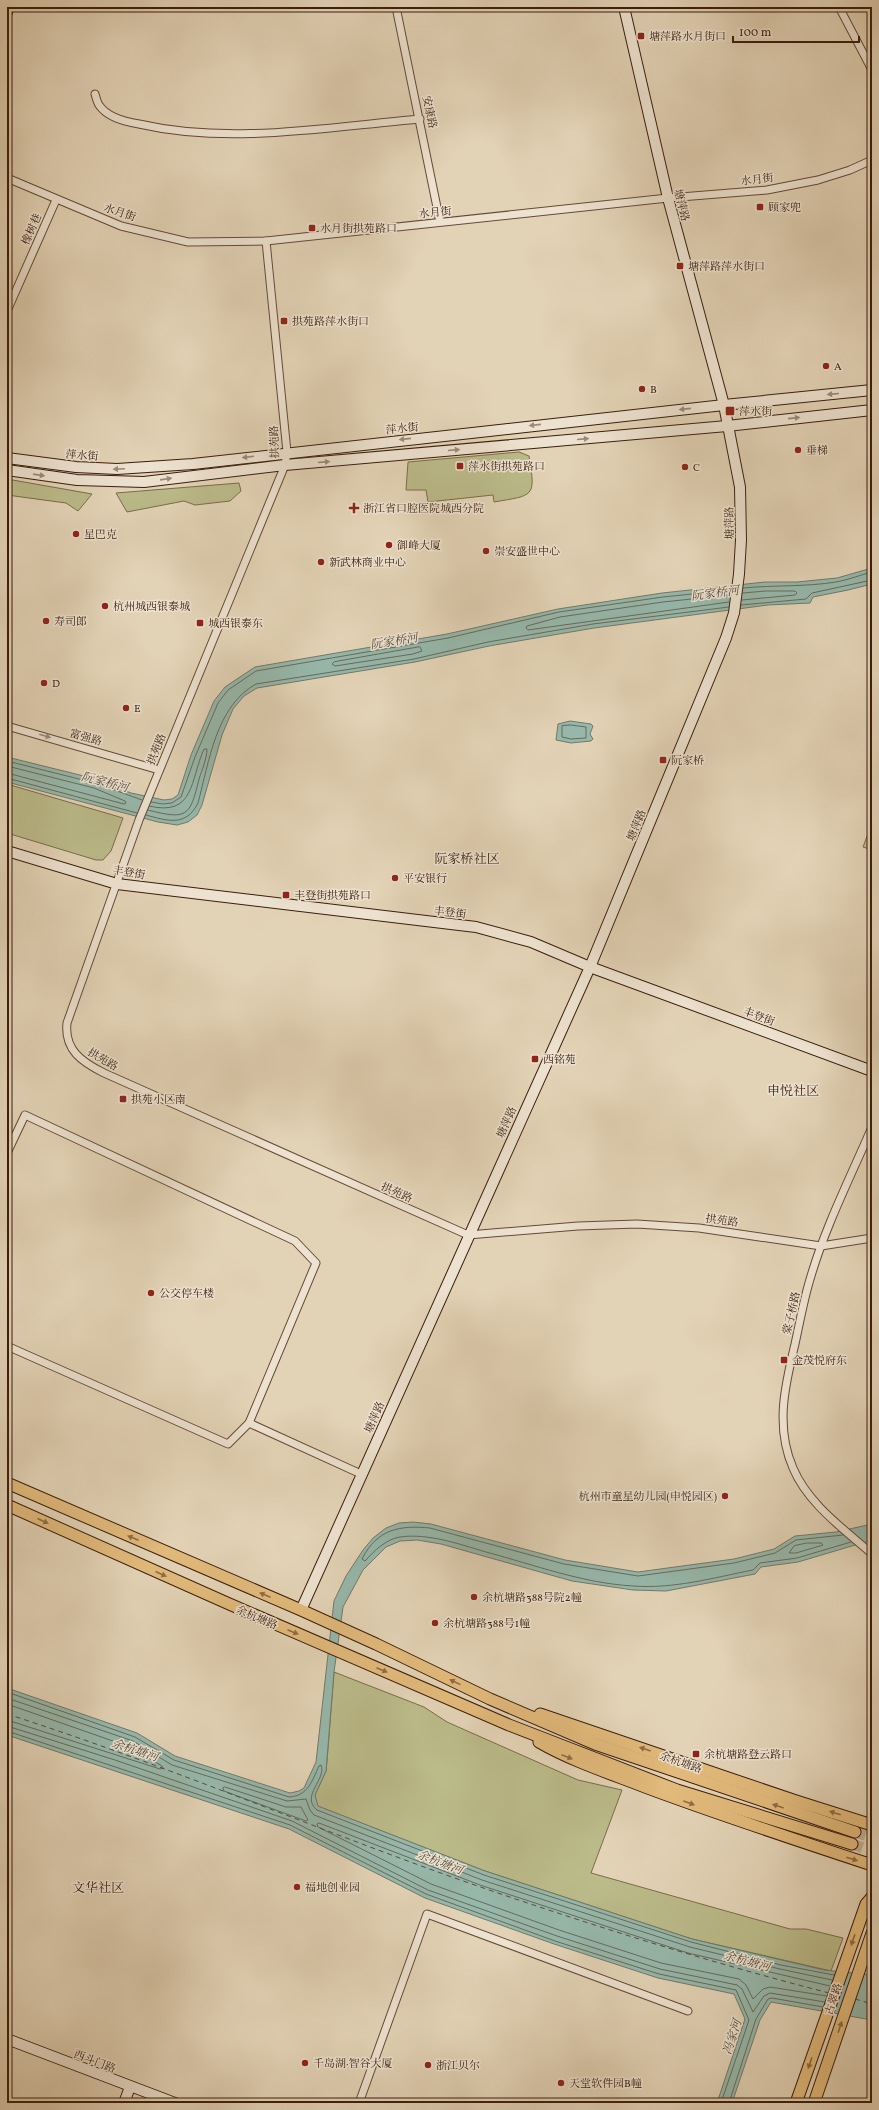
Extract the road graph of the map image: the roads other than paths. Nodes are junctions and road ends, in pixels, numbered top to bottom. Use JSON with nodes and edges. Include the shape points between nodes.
{"nodes":[{"id":1,"x":9,"y":7,"type":"edge"},
{"id":2,"x":396,"y":7,"type":"edge"},
{"id":3,"x":624,"y":7,"type":"edge"},
{"id":4,"x":839,"y":7,"type":"edge"},
{"id":5,"x":7,"y":12,"type":"edge"},
{"id":6,"x":872,"y":70,"type":"edge"},
{"id":7,"x":95,"y":94,"type":"dead end"},
{"id":8,"x":420,"y":119,"type":"junction"},
{"id":9,"x":872,"y":160,"type":"edge"},
{"id":10,"x":7,"y":178,"type":"edge"},
{"id":11,"x":668,"y":198,"type":"junction"},
{"id":12,"x":56,"y":200,"type":"junction"},
{"id":13,"x":440,"y":222,"type":"junction"},
{"id":14,"x":266,"y":241,"type":"junction"},
{"id":15,"x":7,"y":311,"type":"edge"},
{"id":16,"x":872,"y":390,"type":"edge"},
{"id":17,"x":724,"y":405,"type":"junction"},
{"id":18,"x":872,"y":410,"type":"edge"},
{"id":19,"x":728,"y":426,"type":"junction"},
{"id":20,"x":287,"y":452,"type":"junction"},
{"id":21,"x":7,"y":458,"type":"edge"},
{"id":22,"x":285,"y":465,"type":"junction"},
{"id":23,"x":7,"y":470,"type":"edge"},
{"id":24,"x":7,"y":726,"type":"edge"},
{"id":25,"x":158,"y":770,"type":"junction"},
{"id":26,"x":7,"y":851,"type":"edge"},
{"id":27,"x":118,"y":884,"type":"junction"},
{"id":28,"x":590,"y":967,"type":"junction"},
{"id":29,"x":872,"y":1071,"type":"edge"},
{"id":30,"x":872,"y":1127,"type":"edge"},
{"id":31,"x":7,"y":1154,"type":"edge"},
{"id":32,"x":468,"y":1235,"type":"junction"},
{"id":33,"x":872,"y":1238,"type":"edge"},
{"id":34,"x":821,"y":1246,"type":"junction"},
{"id":35,"x":7,"y":1346,"type":"edge"},
{"id":36,"x":249,"y":1423,"type":"junction"},
{"id":37,"x":361,"y":1474,"type":"junction"},
{"id":38,"x":9,"y":1484,"type":"edge"},
{"id":39,"x":7,"y":1506,"type":"edge"},
{"id":40,"x":872,"y":1554,"type":"edge"},
{"id":41,"x":301,"y":1610,"type":"junction"},
{"id":42,"x":490,"y":1699,"type":"junction"},
{"id":43,"x":509,"y":1725,"type":"junction"},
{"id":44,"x":872,"y":1825,"type":"edge"},
{"id":45,"x":855,"y":1832,"type":"tunnel mouth"},
{"id":46,"x":852,"y":1844,"type":"tunnel mouth"},
{"id":47,"x":872,"y":1865,"type":"edge"},
{"id":48,"x":869,"y":1900,"type":"edge"},
{"id":49,"x":872,"y":1933,"type":"edge"},
{"id":50,"x":688,"y":2012,"type":"dead end"},
{"id":51,"x":7,"y":2039,"type":"edge"},
{"id":52,"x":130,"y":2087,"type":"junction"},
{"id":53,"x":124,"y":2103,"type":"edge"},
{"id":54,"x":175,"y":2103,"type":"edge"},
{"id":55,"x":359,"y":2103,"type":"edge"},
{"id":56,"x":796,"y":2103,"type":"edge"},
{"id":57,"x":814,"y":2103,"type":"edge"}],
"edges":[{"from":1,"to":5,"type":"street"},
{"from":2,"to":8,"type":"street","name":"安康路"},
{"from":3,"to":11,"type":"street","name":"塘萍路"},
{"from":4,"to":6,"type":"street"},
{"from":7,"to":8,"type":"street","via":[[99,106],[127,122],[215,135]]},
{"from":8,"to":13,"type":"street","name":"安康路"},
{"from":9,"to":11,"type":"street","name":"水月街","via":[[818,180],[767,190]]},
{"from":10,"to":12,"type":"street","name":"水月街"},
{"from":11,"to":13,"type":"street","name":"水月街"},
{"from":11,"to":17,"type":"street","name":"塘萍路"},
{"from":12,"to":14,"type":"street","name":"水月街","via":[[121,226],[188,242]]},
{"from":12,"to":15,"type":"street","name":"橡树巷"},
{"from":13,"to":14,"type":"street","name":"水月街"},
{"from":14,"to":20,"type":"street","name":"拱苑路"},
{"from":16,"to":17,"type":"street","name":"萍水街","one_way":true},
{"from":17,"to":19,"type":"street","name":"塘萍路"},
{"from":17,"to":20,"type":"street","name":"萍水街","one_way":true},
{"from":19,"to":18,"type":"street","one_way":true},
{"from":22,"to":19,"type":"street","one_way":true},
{"from":19,"to":28,"type":"street","name":"塘萍路","via":[[740,487],[741,540],[734,613],[723,646]]},
{"from":20,"to":21,"type":"street","name":"萍水街","one_way":true,"via":[[193,464],[117,469],[76,467]]},
{"from":20,"to":22,"type":"street","name":"拱苑路"},
{"from":23,"to":22,"type":"street","one_way":true,"via":[[77,480],[144,482]]},
{"from":22,"to":25,"type":"street","name":"拱苑路"},
{"from":24,"to":25,"type":"street","name":"富强路","one_way":true},
{"from":25,"to":27,"type":"street","name":"拱苑路"},
{"from":26,"to":27,"type":"street","name":"丰登街"},
{"from":27,"to":28,"type":"street","name":"丰登街","via":[[476,927],[531,942]]},
{"from":27,"to":32,"type":"street","name":"拱苑路","via":[[67,1023],[66,1035],[70,1047],[80,1058],[104,1073]]},
{"from":28,"to":29,"type":"street","name":"丰登街"},
{"from":28,"to":32,"type":"street","name":"塘萍路"},
{"from":30,"to":34,"type":"street","name":"棠子桥路"},
{"from":31,"to":36,"type":"street","via":[[25,1115],[296,1241],[316,1264]]},
{"from":32,"to":34,"type":"street","name":"拱苑路","via":[[637,1224],[699,1228]]},
{"from":32,"to":37,"type":"street","name":"塘萍路"},
{"from":33,"to":34,"type":"street","name":"拱苑路"},
{"from":34,"to":40,"type":"street","name":"棠子桥路","via":[[810,1277],[784,1390],[784,1443],[793,1469],[818,1506]]},
{"from":35,"to":36,"type":"street","via":[[228,1444]]},
{"from":36,"to":37,"type":"street"},
{"from":37,"to":41,"type":"street","name":"塘萍路"},
{"from":41,"to":38,"type":"main road","name":"余杭塘路","one_way":true},
{"from":39,"to":43,"type":"main road","name":"余杭塘路","one_way":true},
{"from":42,"to":41,"type":"main road","name":"余杭塘路","one_way":true},
{"from":44,"to":42,"type":"main road","name":"余杭塘路","one_way":true},
{"from":45,"to":42,"type":"main road","name":"余杭塘路","one_way":true,"via":[[595,1744]]},
{"from":43,"to":46,"type":"main road","name":"余杭塘路","via":[[677,1790]]},
{"from":43,"to":47,"type":"main road","name":"余杭塘路","one_way":true,"via":[[560,1755],[750,1826]]},
{"from":48,"to":56,"type":"main road","name":"古翠路","one_way":true},
{"from":57,"to":49,"type":"main road","name":"古翠路","one_way":true},
{"from":50,"to":55,"type":"street","via":[[427,1914]]},
{"from":51,"to":52,"type":"street","name":"西斗门路"},
{"from":52,"to":53,"type":"street"},
{"from":52,"to":54,"type":"street","name":"西斗门路"}]}
